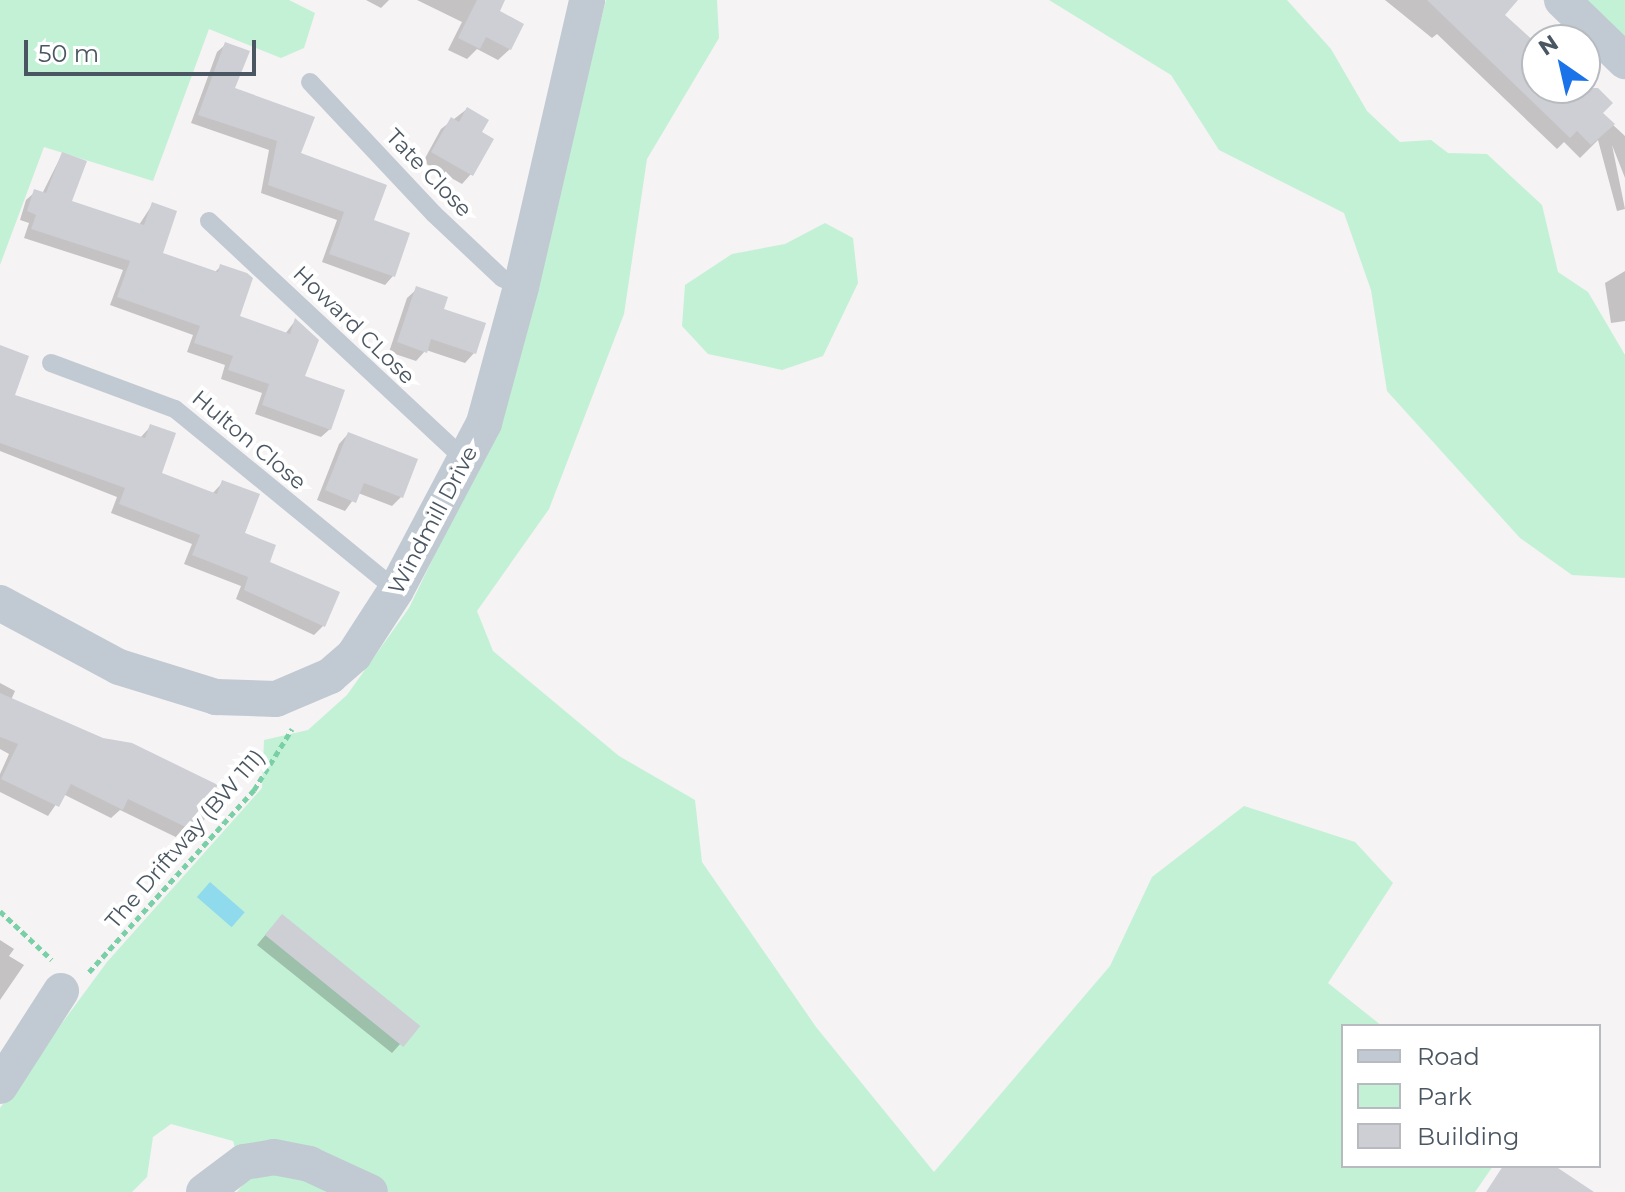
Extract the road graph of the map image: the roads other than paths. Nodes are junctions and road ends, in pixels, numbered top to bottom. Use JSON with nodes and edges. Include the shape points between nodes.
{"nodes":[{"id":1,"x":587,"y":0,"type":"edge"},
{"id":2,"x":1562,"y":0,"type":"edge"},
{"id":3,"x":1625,"y":61,"type":"edge"},
{"id":4,"x":310,"y":82,"type":"dead end"},
{"id":5,"x":209,"y":221,"type":"dead end"},
{"id":6,"x":521,"y":287,"type":"junction"},
{"id":7,"x":51,"y":363,"type":"dead end"},
{"id":8,"x":466,"y":461,"type":"junction"},
{"id":9,"x":396,"y":590,"type":"junction"},
{"id":10,"x":0,"y":603,"type":"edge"},
{"id":11,"x":61,"y":991,"type":"road end"},
{"id":12,"x":0,"y":1086,"type":"edge"},
{"id":13,"x":204,"y":1192,"type":"edge"},
{"id":14,"x":370,"y":1192,"type":"edge"}],
"edges":[{"from":1,"to":6,"type":"street","name":"Windmill Drive"},
{"from":2,"to":3,"type":"street"},
{"from":4,"to":6,"type":"lane","name":"Tate Close","via":[[434,214],[502,278]]},
{"from":5,"to":8,"type":"lane","name":"Howard CLose"},
{"from":6,"to":8,"type":"street","name":"Windmill Drive","via":[[484,423]]},
{"from":7,"to":9,"type":"lane","name":"Hulton Close","via":[[175,409]]},
{"from":8,"to":9,"type":"street","name":"Windmill Drive"},
{"from":9,"to":10,"type":"street","name":"Windmill Drive","via":[[354,655],[307,689],[246,701],[166,684],[119,667]]},
{"from":11,"to":12,"type":"street"},
{"from":13,"to":14,"type":"street","via":[[244,1162],[274,1157],[309,1164]]}]}
